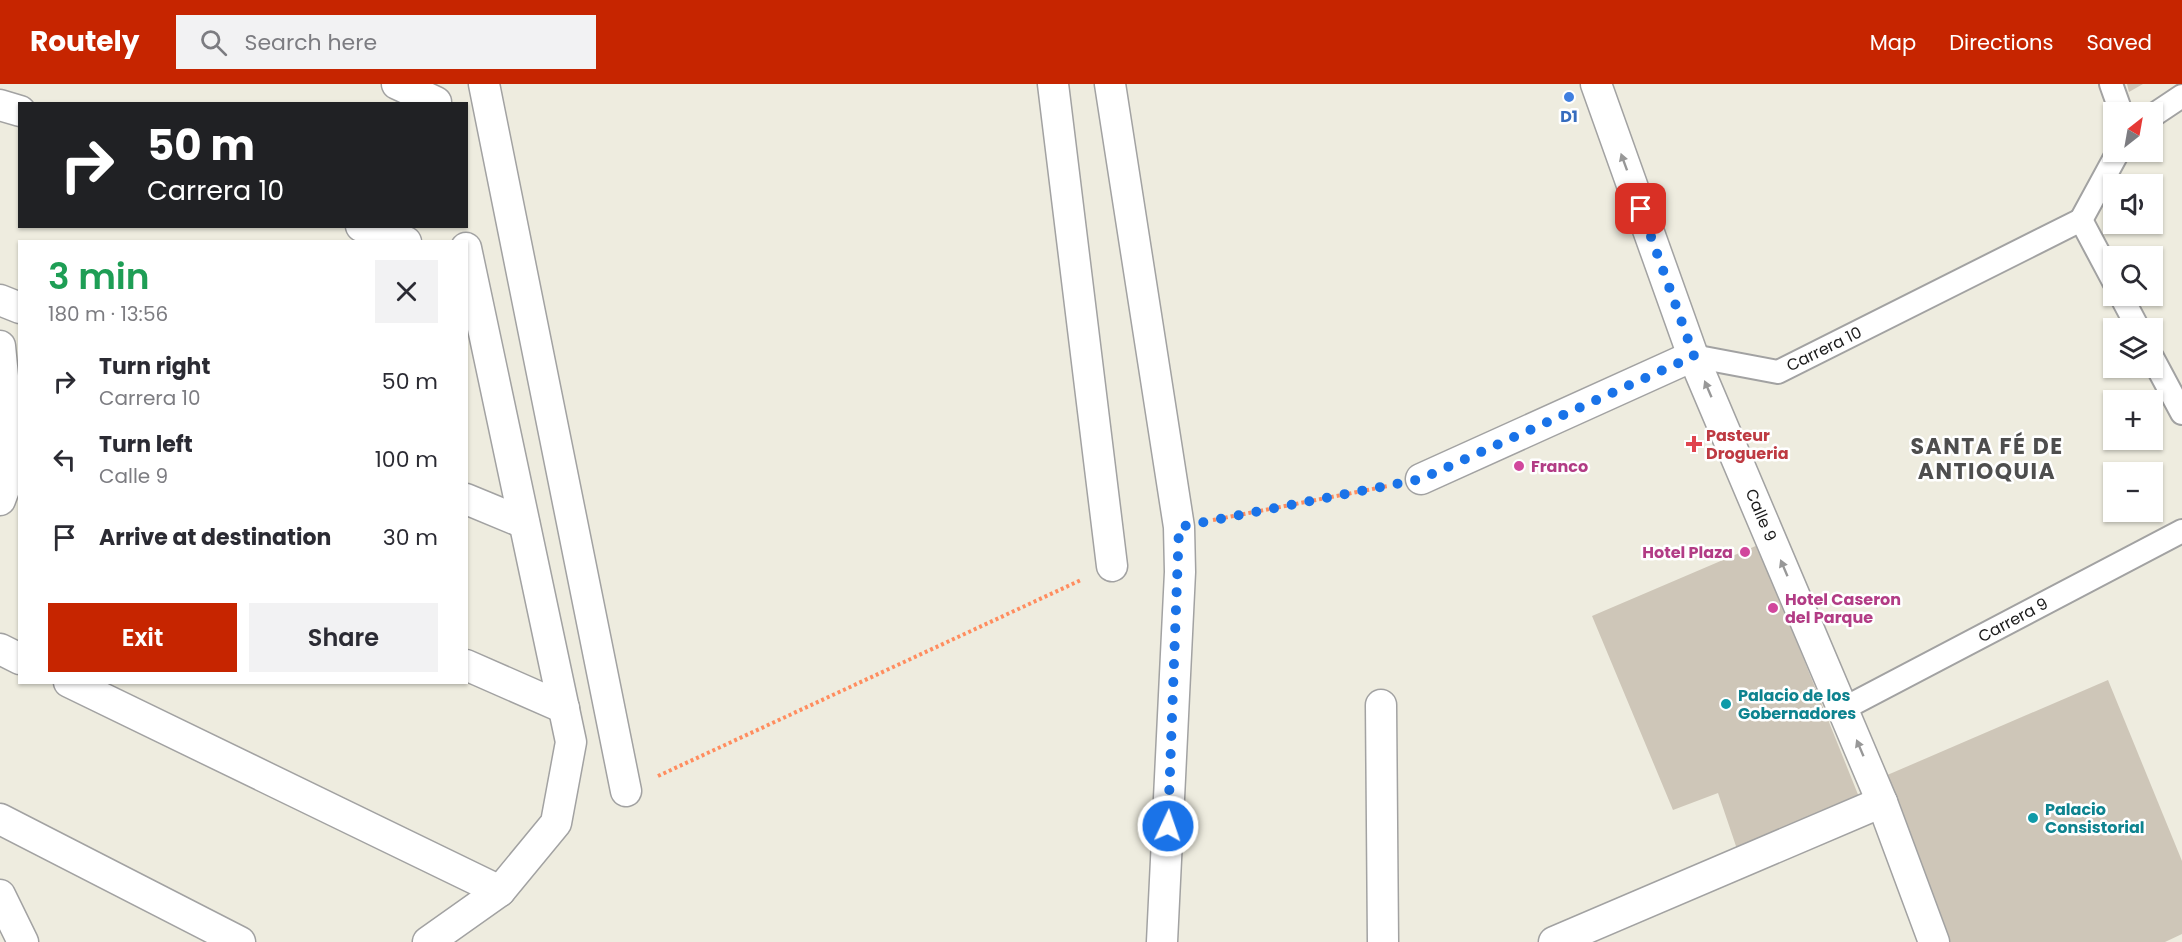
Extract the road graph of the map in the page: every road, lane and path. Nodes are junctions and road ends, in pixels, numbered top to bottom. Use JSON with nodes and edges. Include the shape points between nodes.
{"nodes":[{"id":1,"x":397,"y":84,"type":"edge"},
{"id":2,"x":484,"y":84,"type":"edge"},
{"id":3,"x":1053,"y":84,"type":"edge"},
{"id":4,"x":1110,"y":84,"type":"edge"},
{"id":5,"x":1596,"y":84,"type":"edge"},
{"id":6,"x":2111,"y":84,"type":"edge"},
{"id":7,"x":435,"y":96,"type":"edge"},
{"id":8,"x":2182,"y":96,"type":"edge"},
{"id":9,"x":2117,"y":102,"type":"edge"},
{"id":10,"x":0,"y":105,"type":"edge"},
{"id":11,"x":2163,"y":109,"type":"edge"},
{"id":12,"x":18,"y":110,"type":"edge"},
{"id":13,"x":2113,"y":162,"type":"edge"},
{"id":14,"x":2081,"y":220,"type":"junction"},
{"id":15,"x":367,"y":228,"type":"edge"},
{"id":16,"x":400,"y":240,"type":"edge"},
{"id":17,"x":468,"y":259,"type":"edge"},
{"id":18,"x":2103,"y":261,"type":"edge"},
{"id":19,"x":0,"y":300,"type":"edge"},
{"id":20,"x":18,"y":307,"type":"edge"},
{"id":21,"x":0,"y":346,"type":"edge"},
{"id":22,"x":1694,"y":356,"type":"junction"},
{"id":23,"x":2163,"y":378,"type":"edge"},
{"id":24,"x":2182,"y":413,"type":"edge"},
{"id":25,"x":16,"y":470,"type":"edge"},
{"id":26,"x":1421,"y":479,"type":"joint"},
{"id":27,"x":0,"y":500,"type":"edge"},
{"id":28,"x":468,"y":500,"type":"edge"},
{"id":29,"x":524,"y":523,"type":"junction"},
{"id":30,"x":1179,"y":527,"type":"junction"},
{"id":31,"x":2182,"y":531,"type":"edge"},
{"id":32,"x":1112,"y":566,"type":"joint"},
{"id":33,"x":0,"y":649,"type":"edge"},
{"id":34,"x":18,"y":658,"type":"edge"},
{"id":35,"x":468,"y":666,"type":"edge"},
{"id":36,"x":73,"y":684,"type":"edge"},
{"id":37,"x":1381,"y":705,"type":"dead end"},
{"id":38,"x":564,"y":708,"type":"junction"},
{"id":39,"x":1844,"y":709,"type":"junction"},
{"id":40,"x":626,"y":791,"type":"joint"},
{"id":41,"x":1882,"y":802,"type":"junction"},
{"id":42,"x":0,"y":819,"type":"edge"},
{"id":43,"x":500,"y":891,"type":"junction"},
{"id":44,"x":0,"y":895,"type":"edge"},
{"id":45,"x":23,"y":942,"type":"edge"},
{"id":46,"x":240,"y":942,"type":"edge"},
{"id":47,"x":428,"y":942,"type":"edge"},
{"id":48,"x":1162,"y":942,"type":"edge"},
{"id":49,"x":1383,"y":942,"type":"edge"},
{"id":50,"x":1554,"y":942,"type":"edge"},
{"id":51,"x":1934,"y":942,"type":"edge"}],
"edges":[{"from":1,"to":7,"type":"street"},
{"from":2,"to":40,"type":"street"},
{"from":3,"to":32,"type":"street"},
{"from":4,"to":30,"type":"street"},
{"from":22,"to":5,"type":"street","name":"Calle 9","one_way":true},
{"from":6,"to":9,"type":"street"},
{"from":8,"to":11,"type":"street"},
{"from":10,"to":12,"type":"street"},
{"from":13,"to":14,"type":"street"},
{"from":14,"to":18,"type":"street"},
{"from":14,"to":22,"type":"street","name":"Carrera 10","via":[[1778,372]]},
{"from":15,"to":16,"type":"street"},
{"from":17,"to":29,"type":"street"},
{"from":19,"to":20,"type":"street"},
{"from":21,"to":25,"type":"street"},
{"from":22,"to":26,"type":"street"},
{"from":39,"to":22,"type":"street","name":"Calle 9","one_way":true},
{"from":23,"to":24,"type":"street"},
{"from":25,"to":27,"type":"street"},
{"from":26,"to":30,"type":"path"},
{"from":28,"to":29,"type":"street"},
{"from":29,"to":38,"type":"street"},
{"from":30,"to":48,"type":"street"},
{"from":31,"to":39,"type":"street","name":"Carrera 9"},
{"from":32,"to":40,"type":"path"},
{"from":33,"to":34,"type":"street"},
{"from":35,"to":38,"type":"street"},
{"from":36,"to":43,"type":"street"},
{"from":37,"to":49,"type":"street"},
{"from":38,"to":43,"type":"street","via":[[571,742],[556,823]]},
{"from":41,"to":39,"type":"street","name":"Calle 9","one_way":true},
{"from":41,"to":50,"type":"street"},
{"from":41,"to":51,"type":"street","name":"Calle 9"},
{"from":42,"to":46,"type":"street"},
{"from":43,"to":47,"type":"street"},
{"from":44,"to":45,"type":"street"}]}
